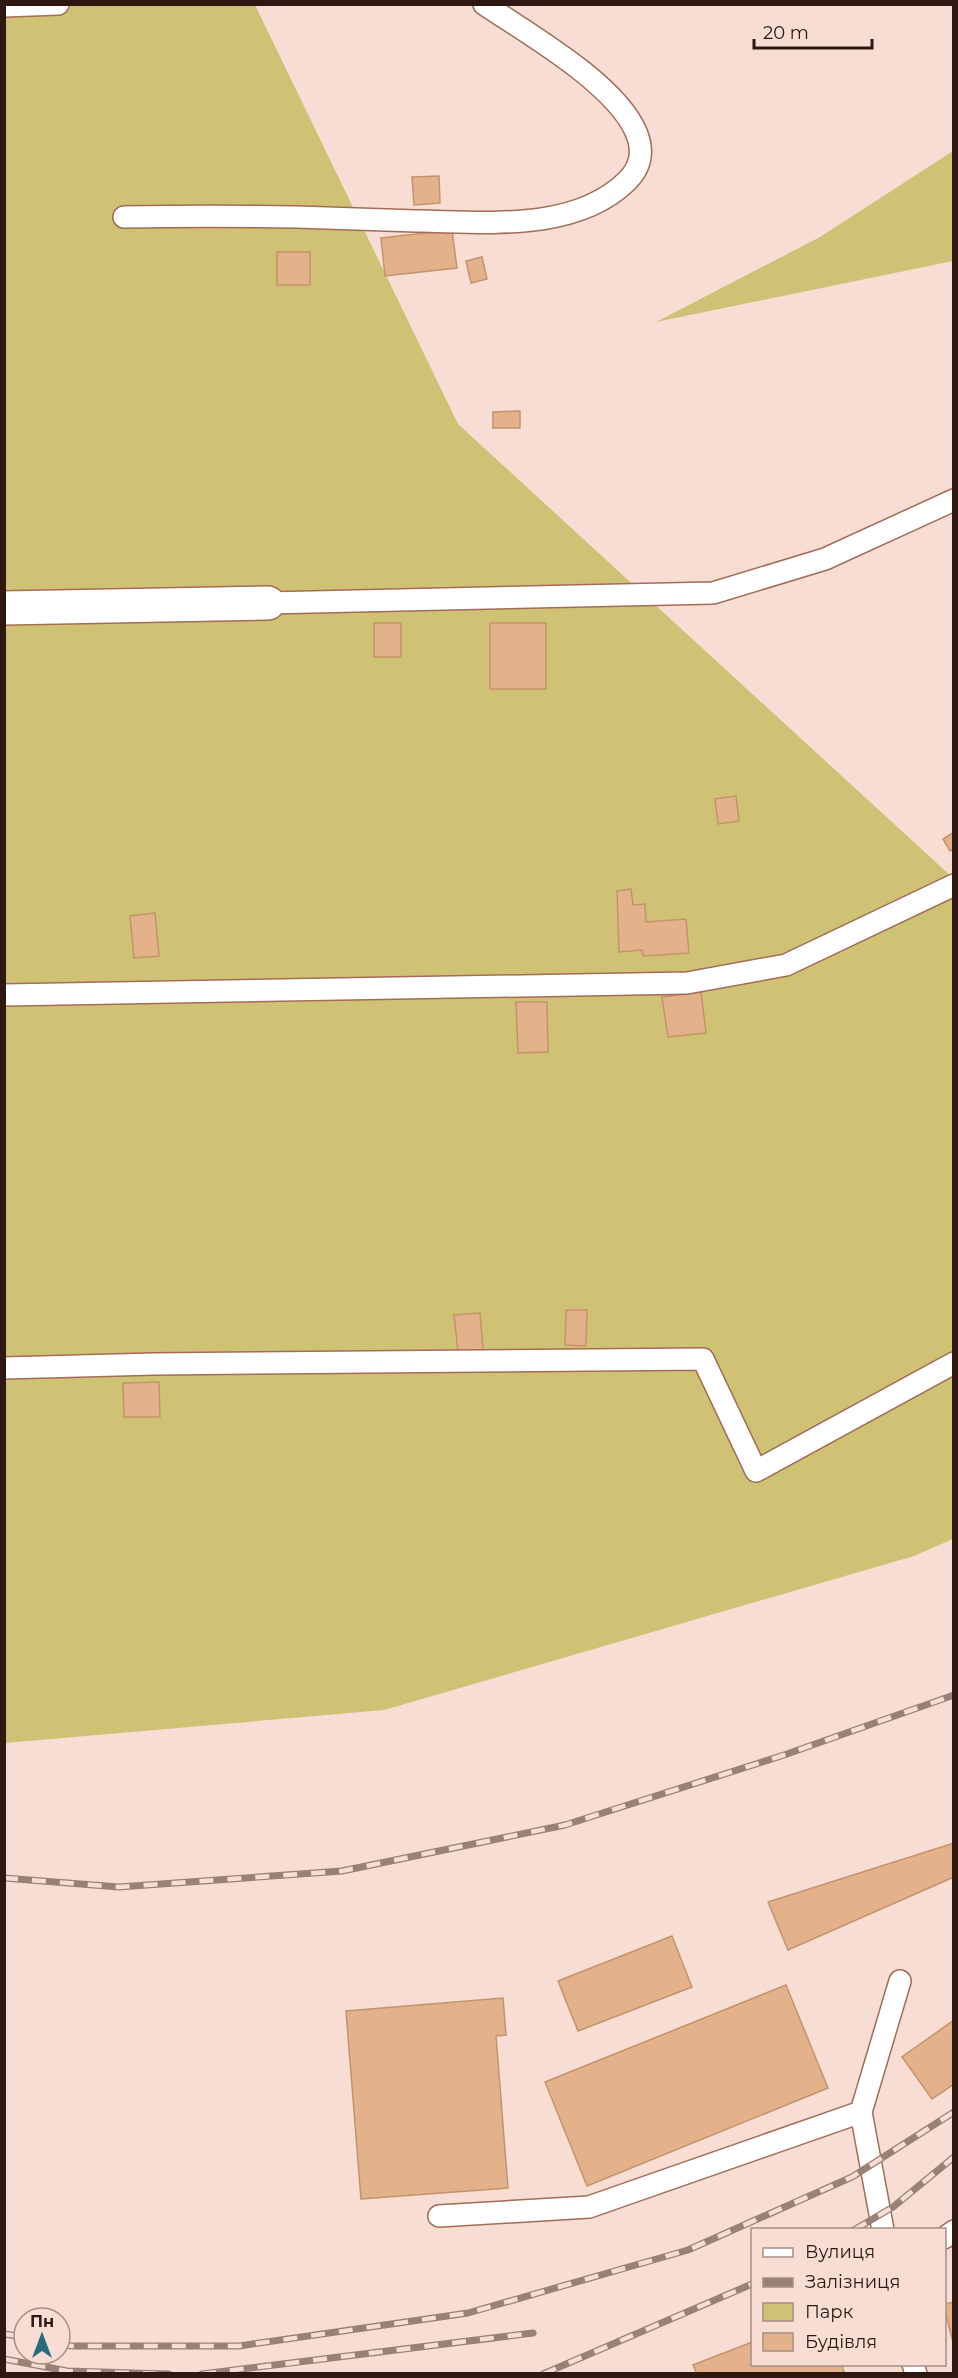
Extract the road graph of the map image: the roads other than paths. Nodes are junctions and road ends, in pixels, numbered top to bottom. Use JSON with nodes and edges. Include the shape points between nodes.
{"nodes":[{"id":1,"x":58,"y":4,"type":"edge"},
{"id":2,"x":484,"y":4,"type":"edge"},
{"id":3,"x":4,"y":6,"type":"edge"},
{"id":4,"x":124,"y":217,"type":"dead end"},
{"id":5,"x":954,"y":500,"type":"edge"},
{"id":6,"x":267,"y":603,"type":"joint"},
{"id":7,"x":4,"y":608,"type":"edge"},
{"id":8,"x":954,"y":885,"type":"edge"},
{"id":9,"x":4,"y":995,"type":"edge"},
{"id":10,"x":954,"y":1363,"type":"edge"},
{"id":11,"x":4,"y":1368,"type":"edge"},
{"id":12,"x":900,"y":1981,"type":"dead end"},
{"id":13,"x":861,"y":2112,"type":"junction"},
{"id":14,"x":439,"y":2216,"type":"dead end"},
{"id":15,"x":883,"y":2228,"type":"edge"}],
"edges":[{"from":1,"to":3,"type":"lane"},
{"from":2,"to":4,"type":"lane","via":[[585,74],[624,113],[636,132],[641,151],[638,170],[613,195],[580,210],[537,219],[487,222],[211,215]]},
{"from":5,"to":6,"type":"lane","via":[[825,559],[713,593]]},
{"from":6,"to":7,"type":"street"},
{"from":8,"to":9,"type":"lane","via":[[786,965],[687,983]]},
{"from":10,"to":11,"type":"lane","via":[[756,1471],[704,1359]]},
{"from":12,"to":13,"type":"lane"},
{"from":13,"to":14,"type":"lane","via":[[590,2207]]},
{"from":13,"to":15,"type":"lane"}]}
